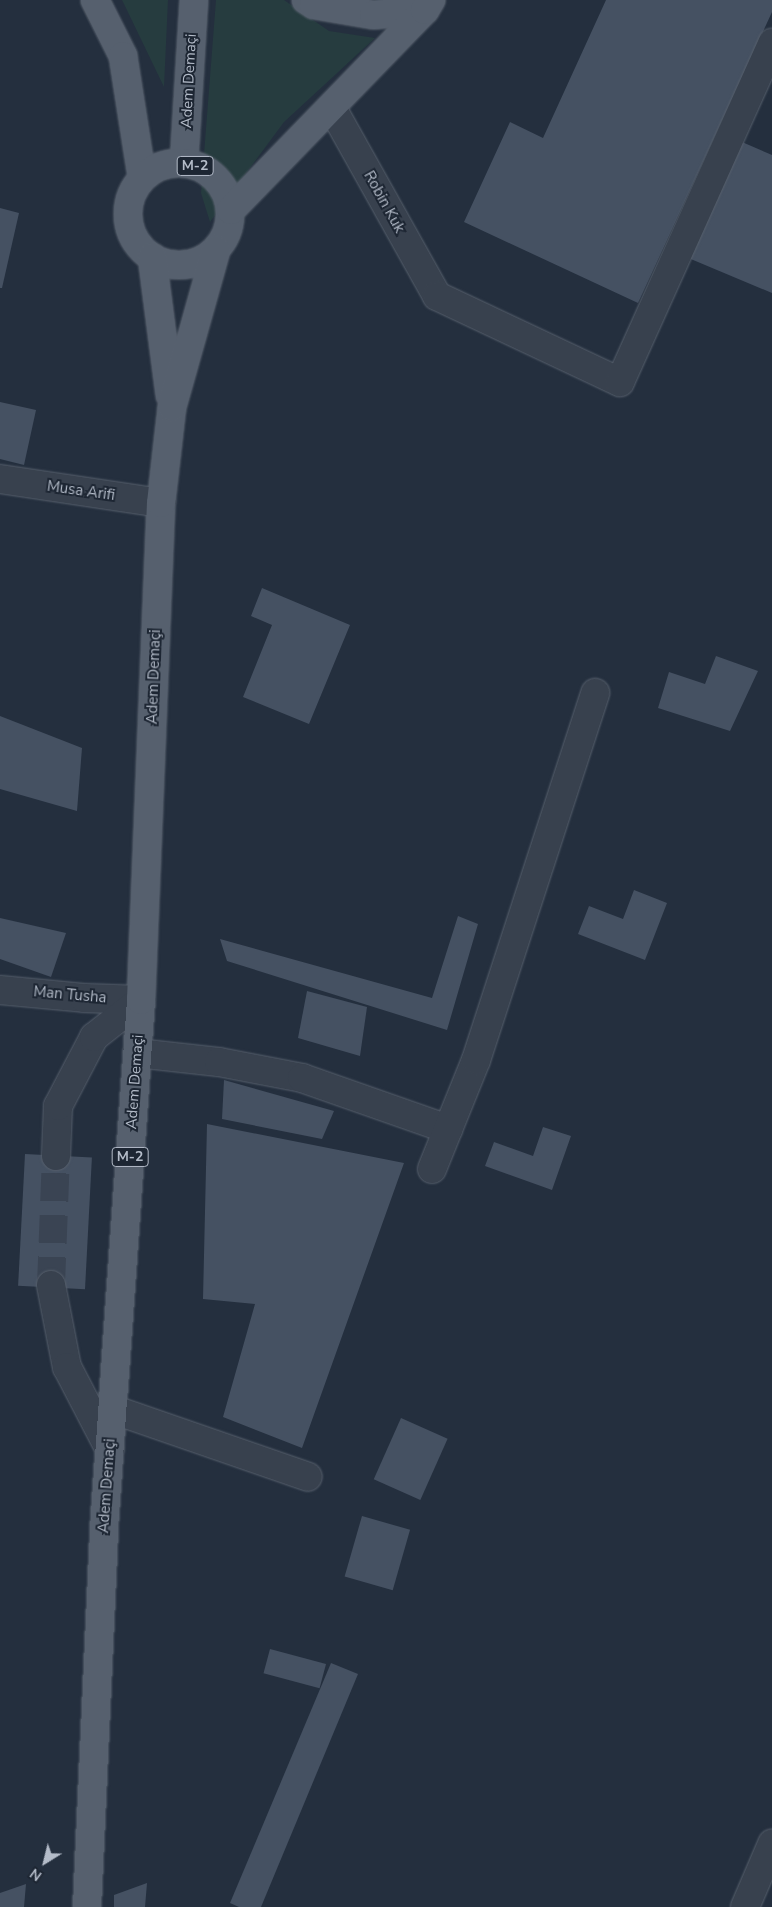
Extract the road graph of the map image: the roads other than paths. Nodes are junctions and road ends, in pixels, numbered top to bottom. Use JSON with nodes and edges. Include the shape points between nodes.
{"nodes":[{"id":1,"x":95,"y":0,"type":"edge"},
{"id":2,"x":194,"y":0,"type":"edge"},
{"id":3,"x":306,"y":0,"type":"edge"},
{"id":4,"x":428,"y":5,"type":"edge"},
{"id":5,"x":772,"y":43,"type":"edge"},
{"id":6,"x":332,"y":108,"type":"junction"},
{"id":7,"x":184,"y":162,"type":"junction"},
{"id":8,"x":142,"y":178,"type":"junction"},
{"id":9,"x":231,"y":210,"type":"junction"},
{"id":10,"x":216,"y":250,"type":"junction"},
{"id":11,"x":152,"y":257,"type":"junction"},
{"id":12,"x":172,"y":407,"type":"junction"},
{"id":13,"x":0,"y":479,"type":"edge"},
{"id":14,"x":161,"y":503,"type":"junction"},
{"id":15,"x":595,"y":692,"type":"dead end"},
{"id":16,"x":0,"y":990,"type":"edge"},
{"id":17,"x":141,"y":1000,"type":"junction"},
{"id":18,"x":137,"y":1053,"type":"junction"},
{"id":19,"x":448,"y":1129,"type":"junction"},
{"id":20,"x":56,"y":1156,"type":"tunnel mouth"},
{"id":21,"x":432,"y":1169,"type":"dead end"},
{"id":22,"x":51,"y":1285,"type":"tunnel mouth"},
{"id":23,"x":112,"y":1409,"type":"junction"},
{"id":24,"x":110,"y":1450,"type":"junction"},
{"id":25,"x":308,"y":1477,"type":"dead end"},
{"id":26,"x":772,"y":1844,"type":"edge"},
{"id":27,"x":87,"y":1907,"type":"edge"},
{"id":28,"x":745,"y":1907,"type":"edge"}],
"edges":[{"from":1,"to":8,"type":"main road","via":[[123,56]]},
{"from":2,"to":7,"type":"main road","name":"Adem Demaçi","number":"M-2"},
{"from":3,"to":4,"type":"main road","via":[[314,5],[374,15]]},
{"from":4,"to":6,"type":"main road"},
{"from":5,"to":6,"type":"street","name":"Robin Kuk","via":[[620,382],[437,296]]},
{"from":6,"to":9,"type":"main road"},
{"from":7,"to":8,"type":"main road","number":"M-2","via":[[161,165]]},
{"from":7,"to":9,"type":"main road","number":"M-2","via":[[212,175],[222,186]]},
{"from":8,"to":11,"type":"main road","number":"M-2","via":[[130,197],[128,220],[135,241]]},
{"from":9,"to":10,"type":"main road","number":"M-2","via":[[228,230]]},
{"from":10,"to":11,"type":"main road","number":"M-2","via":[[196,262],[174,265]]},
{"from":10,"to":12,"type":"main road","name":"Adem Demaçi","number":"M-2"},
{"from":11,"to":12,"type":"main road","name":"Adem Demaçi","number":"M-2"},
{"from":12,"to":14,"type":"main road","name":"Adem Demaçi","number":"M-2"},
{"from":13,"to":14,"type":"street","name":"Musa Arifi"},
{"from":14,"to":17,"type":"main road","name":"Adem Demaçi","number":"M-2"},
{"from":15,"to":19,"type":"street","via":[[476,1060]]},
{"from":16,"to":17,"type":"street","name":"Man Tusha"},
{"from":17,"to":18,"type":"main road","name":"Adem Demaçi","number":"M-2"},
{"from":17,"to":20,"type":"street","via":[[94,1037],[58,1106]]},
{"from":18,"to":19,"type":"street","via":[[219,1062],[302,1078]]},
{"from":18,"to":23,"type":"main road","name":"Adem Demaçi","number":"M-2"},
{"from":19,"to":21,"type":"street"},
{"from":22,"to":24,"type":"street","via":[[67,1367]]},
{"from":23,"to":24,"type":"main road","name":"Adem Demaçi","number":"M-2"},
{"from":23,"to":25,"type":"street"},
{"from":24,"to":27,"type":"main road","name":"Adem Demaçi","number":"M-2"},
{"from":26,"to":28,"type":"street"}]}
